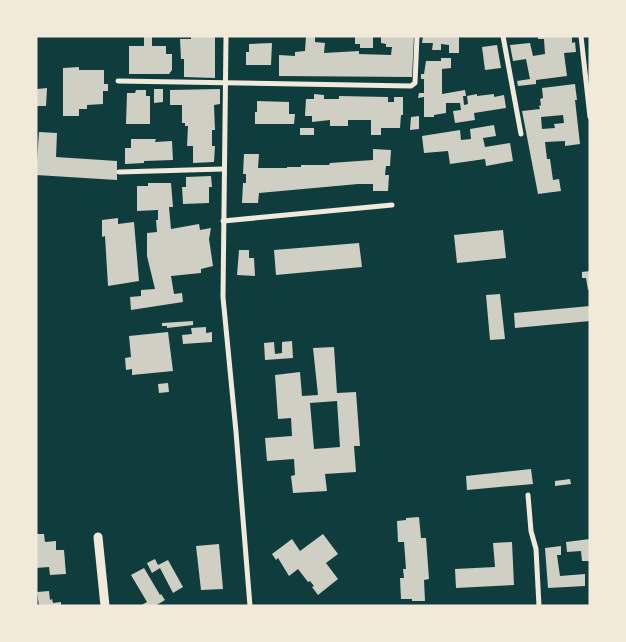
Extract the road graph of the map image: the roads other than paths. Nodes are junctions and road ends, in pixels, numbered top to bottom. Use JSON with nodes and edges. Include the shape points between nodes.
{"nodes":[{"id":1,"x":226,"y":36,"type":"edge"},
{"id":2,"x":417,"y":36,"type":"edge"},
{"id":3,"x":503,"y":36,"type":"edge"},
{"id":4,"x":581,"y":36,"type":"edge"},
{"id":5,"x":118,"y":81,"type":"dead end"},
{"id":6,"x":225,"y":82,"type":"junction"},
{"id":7,"x":590,"y":117,"type":"edge"},
{"id":8,"x":521,"y":134,"type":"dead end"},
{"id":9,"x":223,"y":169,"type":"junction"},
{"id":10,"x":119,"y":172,"type":"dead end"},
{"id":11,"x":392,"y":205,"type":"dead end"},
{"id":12,"x":224,"y":221,"type":"junction"},
{"id":13,"x":528,"y":495,"type":"dead end"},
{"id":14,"x":98,"y":537,"type":"dead end"},
{"id":15,"x":105,"y":606,"type":"edge"},
{"id":16,"x":250,"y":606,"type":"edge"},
{"id":17,"x":540,"y":606,"type":"edge"}],
"edges":[{"from":1,"to":6,"type":"street"},
{"from":2,"to":6,"type":"street","via":[[415,83],[411,86]]},
{"from":3,"to":8,"type":"street"},
{"from":4,"to":7,"type":"street"},
{"from":5,"to":6,"type":"street"},
{"from":6,"to":9,"type":"street"},
{"from":9,"to":10,"type":"street"},
{"from":9,"to":12,"type":"street"},
{"from":11,"to":12,"type":"street"},
{"from":12,"to":16,"type":"street","via":[[223,297]]},
{"from":13,"to":17,"type":"street"},
{"from":14,"to":15,"type":"street"}]}
